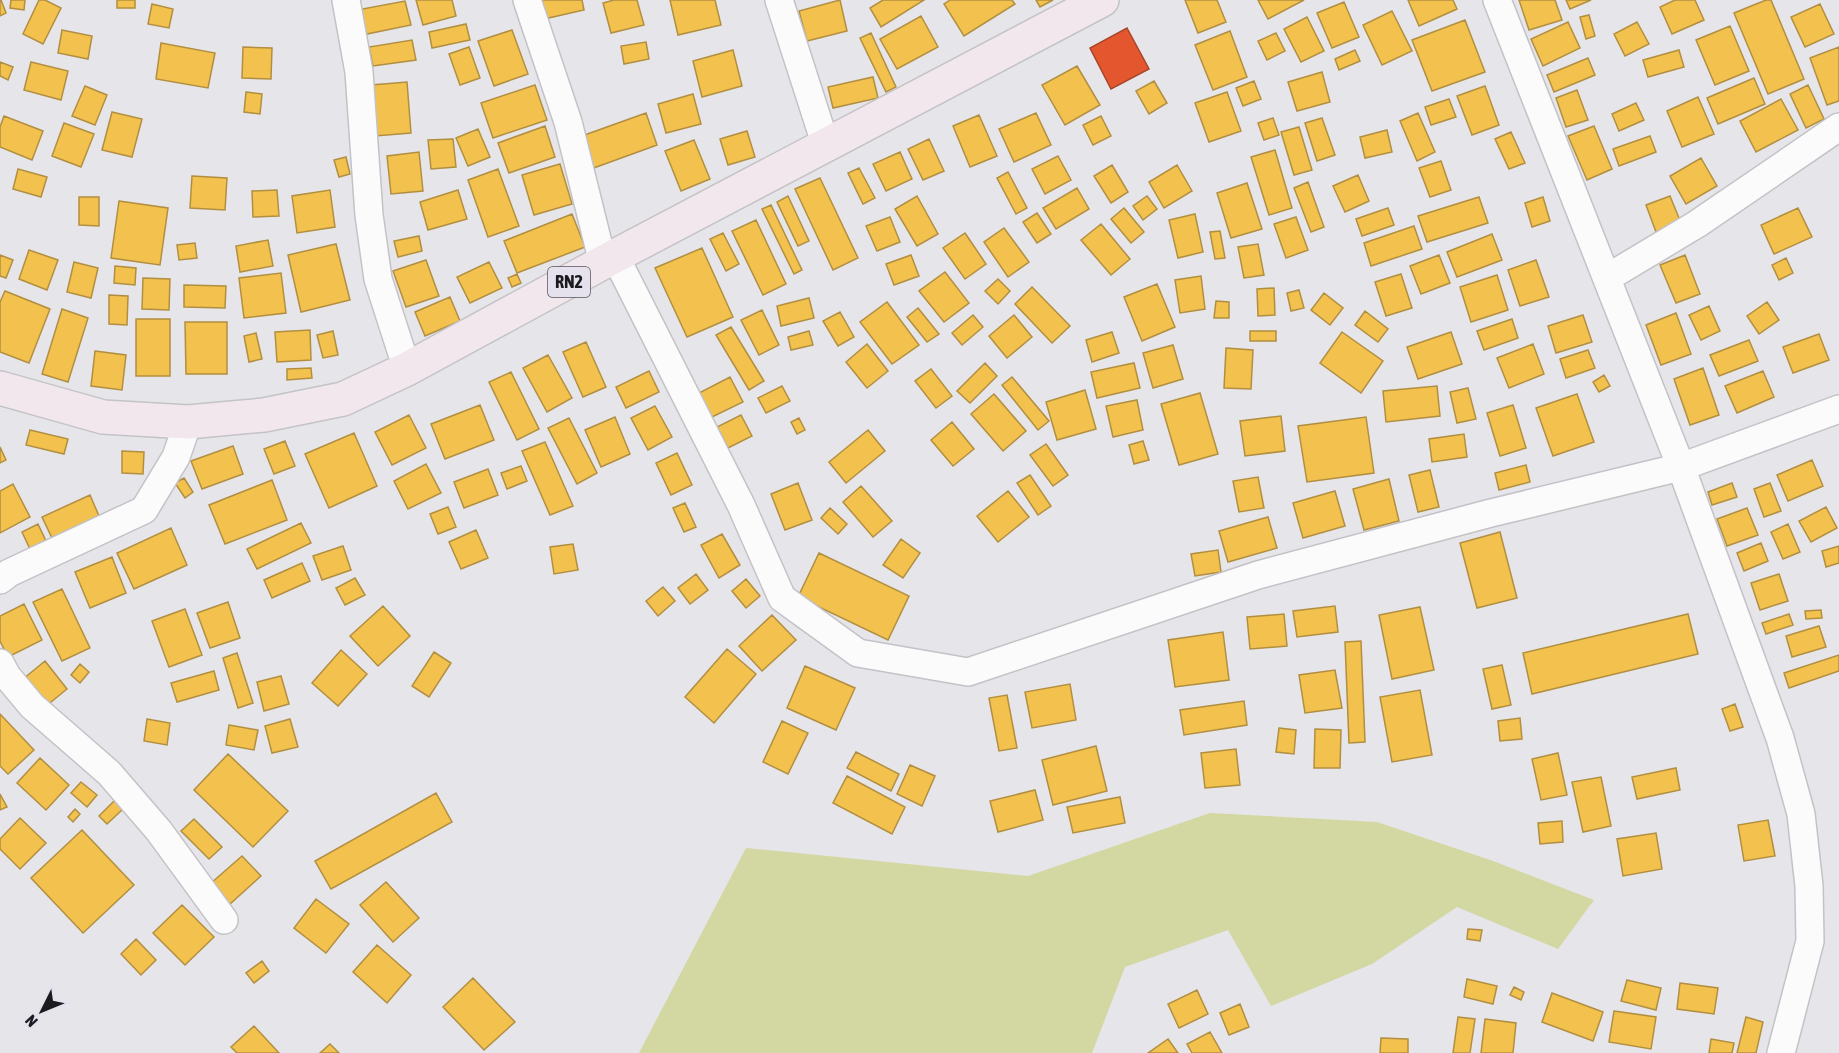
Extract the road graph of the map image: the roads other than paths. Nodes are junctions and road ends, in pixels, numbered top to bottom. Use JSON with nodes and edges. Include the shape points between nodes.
{"nodes":[{"id":1,"x":346,"y":0,"type":"edge"},
{"id":2,"x":527,"y":0,"type":"edge"},
{"id":3,"x":779,"y":0,"type":"edge"},
{"id":4,"x":1102,"y":0,"type":"edge"},
{"id":5,"x":1497,"y":0,"type":"edge"},
{"id":6,"x":1839,"y":126,"type":"edge"},
{"id":7,"x":826,"y":146,"type":"junction"},
{"id":8,"x":609,"y":260,"type":"junction"},
{"id":9,"x":1606,"y":278,"type":"junction"},
{"id":10,"x":407,"y":369,"type":"junction"},
{"id":11,"x":2,"y":392,"type":"edge"},
{"id":12,"x":1839,"y":409,"type":"edge"},
{"id":13,"x":188,"y":422,"type":"junction"},
{"id":14,"x":1681,"y":467,"type":"junction"},
{"id":15,"x":0,"y":580,"type":"edge"},
{"id":16,"x":0,"y":663,"type":"edge"},
{"id":17,"x":224,"y":920,"type":"dead end"},
{"id":18,"x":1781,"y":1053,"type":"edge"}],
"edges":[{"from":1,"to":10,"type":"street","via":[[358,72],[378,279]]},
{"from":2,"to":8,"type":"street"},
{"from":3,"to":7,"type":"street"},
{"from":4,"to":7,"type":"highway","number":"RN2"},
{"from":5,"to":9,"type":"street"},
{"from":6,"to":9,"type":"street","via":[[1697,224]]},
{"from":7,"to":8,"type":"highway","number":"RN2"},
{"from":8,"to":10,"type":"highway","number":"RN2"},
{"from":8,"to":14,"type":"street","via":[[741,505],[782,598],[858,653],[968,672],[1258,575]]},
{"from":9,"to":14,"type":"street"},
{"from":10,"to":13,"type":"highway","number":"RN2","via":[[343,399],[264,415]]},
{"from":11,"to":13,"type":"highway","number":"RN2","via":[[103,417]]},
{"from":12,"to":14,"type":"street"},
{"from":13,"to":15,"type":"street","via":[[176,457],[144,510]]},
{"from":14,"to":18,"type":"street","via":[[1780,738],[1801,814],[1810,941]]},
{"from":16,"to":17,"type":"street","via":[[32,706],[109,773],[159,831]]}]}
